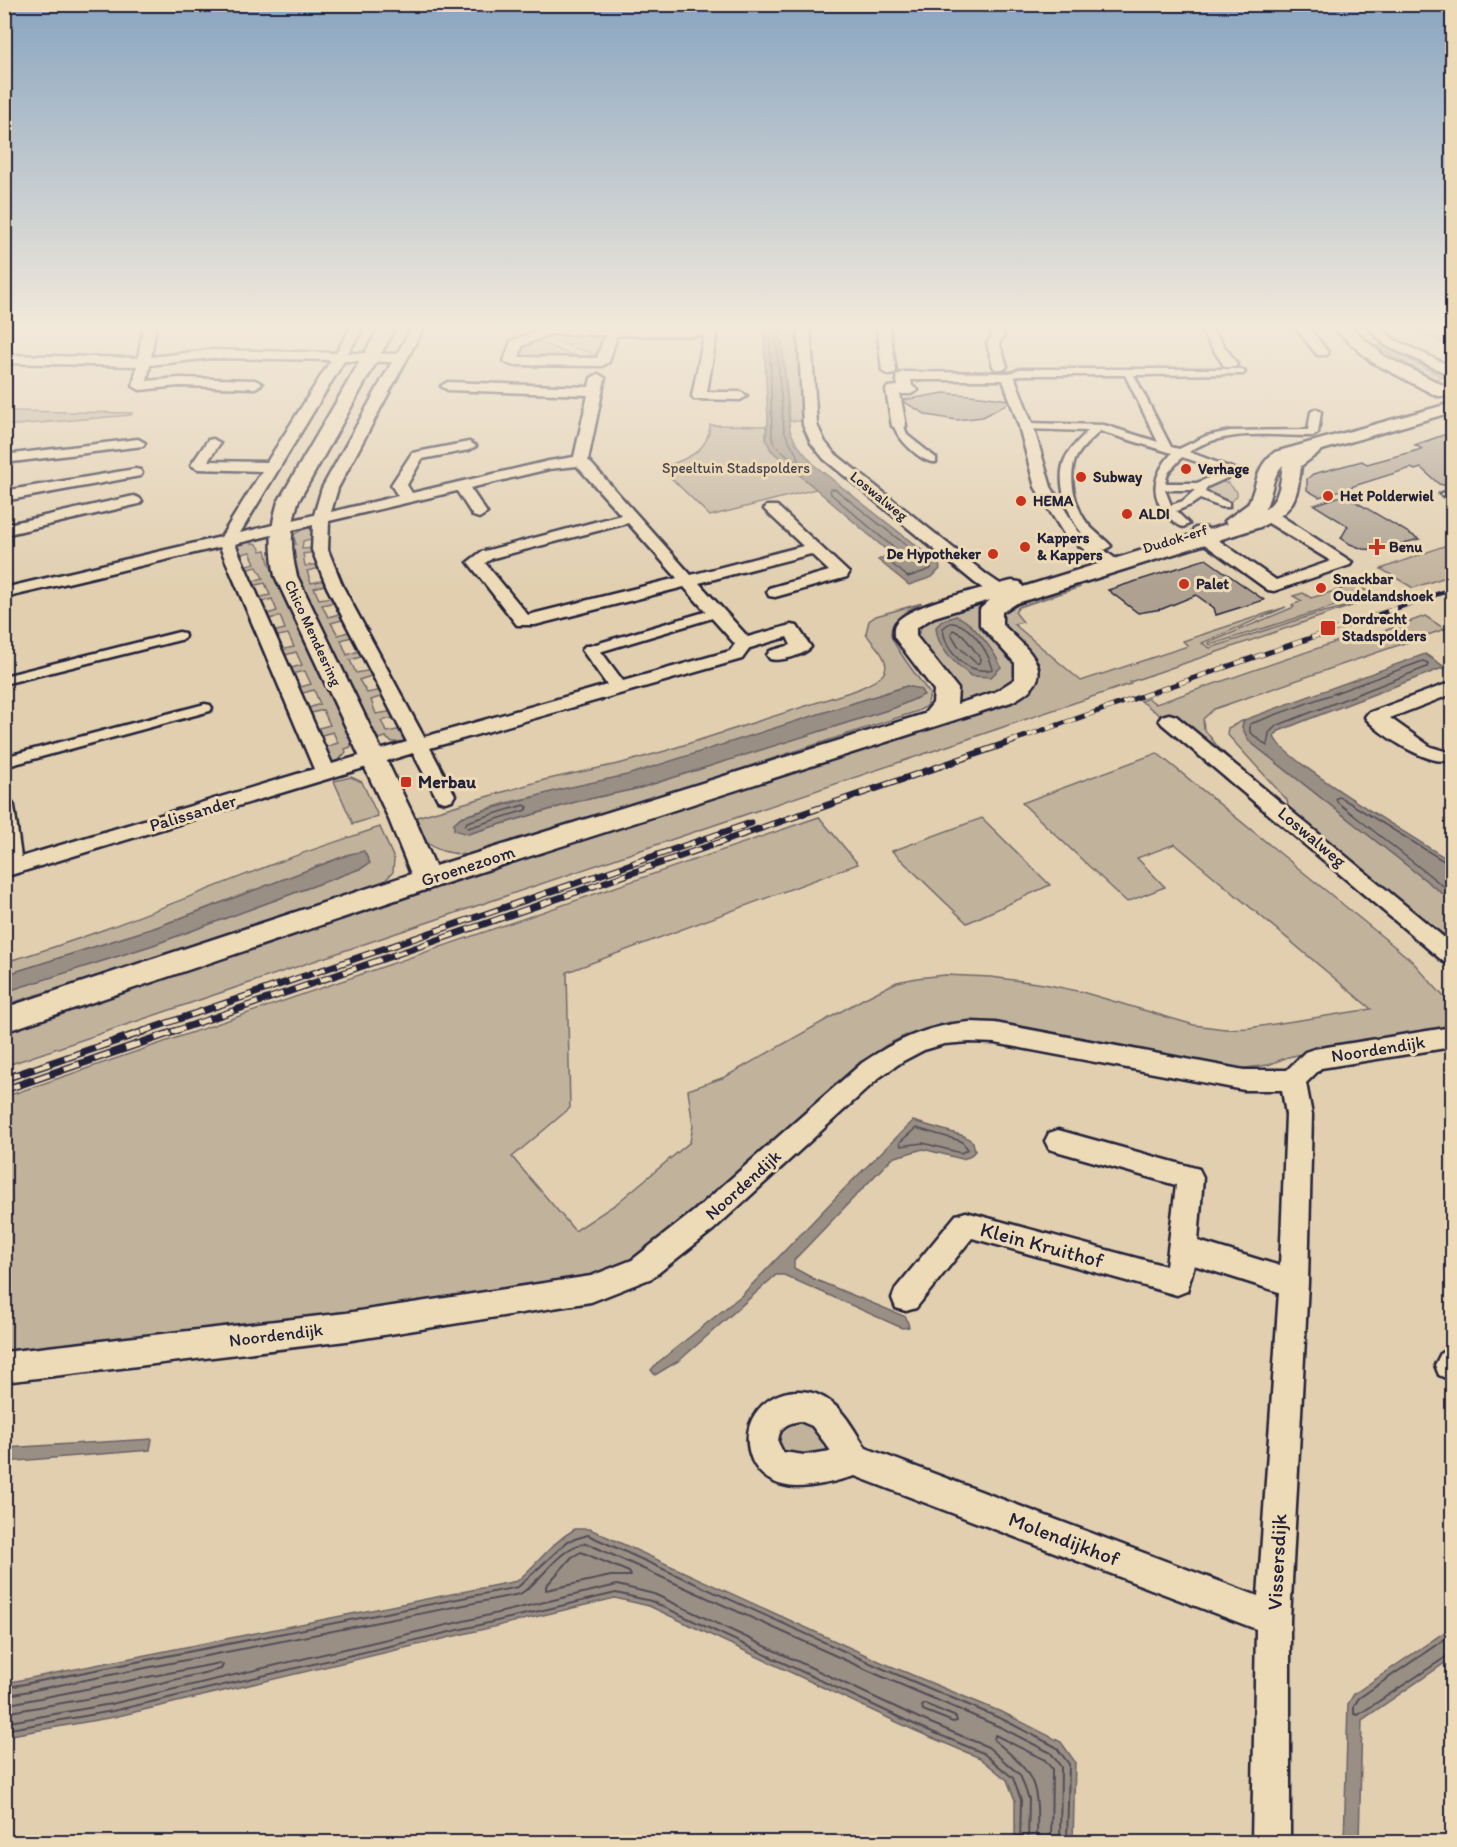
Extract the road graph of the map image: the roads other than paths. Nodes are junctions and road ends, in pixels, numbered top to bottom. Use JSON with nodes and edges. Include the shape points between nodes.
{"nodes":[{"id":1,"x":307,"y":411,"type":"edge"},
{"id":2,"x":340,"y":411,"type":"edge"},
{"id":3,"x":373,"y":411,"type":"edge"},
{"id":4,"x":591,"y":411,"type":"edge"},
{"id":5,"x":809,"y":411,"type":"edge"},
{"id":6,"x":899,"y":411,"type":"edge"},
{"id":7,"x":1019,"y":411,"type":"edge"},
{"id":8,"x":1148,"y":411,"type":"edge"},
{"id":9,"x":1316,"y":412,"type":"dead end"},
{"id":10,"x":1449,"y":412,"type":"edge"},
{"id":11,"x":899,"y":426,"type":"joint"},
{"id":12,"x":1026,"y":426,"type":"junction"},
{"id":13,"x":1097,"y":428,"type":"junction"},
{"id":14,"x":138,"y":443,"type":"dead end"},
{"id":15,"x":213,"y":443,"type":"dead end"},
{"id":16,"x":469,"y":446,"type":"dead end"},
{"id":17,"x":1166,"y":448,"type":"junction"},
{"id":18,"x":1180,"y":453,"type":"junction"},
{"id":19,"x":4,"y":459,"type":"edge"},
{"id":20,"x":581,"y":460,"type":"junction"},
{"id":21,"x":932,"y":460,"type":"dead end"},
{"id":22,"x":273,"y":467,"type":"junction"},
{"id":23,"x":135,"y":473,"type":"dead end"},
{"id":24,"x":461,"y":486,"type":"junction"},
{"id":25,"x":1159,"y":486,"type":"junction"},
{"id":26,"x":1200,"y":491,"type":"junction"},
{"id":27,"x":4,"y":496,"type":"edge"},
{"id":28,"x":408,"y":499,"type":"junction"},
{"id":29,"x":134,"y":501,"type":"dead end"},
{"id":30,"x":1225,"y":505,"type":"dead end"},
{"id":31,"x":772,"y":509,"type":"dead end"},
{"id":32,"x":1169,"y":510,"type":"junction"},
{"id":33,"x":479,"y":513,"type":"dead end"},
{"id":34,"x":1262,"y":513,"type":"junction"},
{"id":35,"x":632,"y":517,"type":"junction"},
{"id":36,"x":321,"y":519,"type":"junction"},
{"id":37,"x":4,"y":530,"type":"edge"},
{"id":38,"x":279,"y":530,"type":"junction"},
{"id":39,"x":1196,"y":531,"type":"junction"},
{"id":40,"x":226,"y":542,"type":"junction"},
{"id":41,"x":814,"y":548,"type":"junction"},
{"id":42,"x":1104,"y":555,"type":"junction"},
{"id":43,"x":687,"y":579,"type":"junction"},
{"id":44,"x":775,"y":592,"type":"dead end"},
{"id":45,"x":4,"y":593,"type":"edge"},
{"id":46,"x":1004,"y":594,"type":"junction"},
{"id":47,"x":715,"y":613,"type":"junction"},
{"id":48,"x":744,"y":644,"type":"junction"},
{"id":49,"x":591,"y":650,"type":"joint"},
{"id":50,"x":776,"y":655,"type":"dead end"},
{"id":51,"x":4,"y":669,"type":"edge"},
{"id":52,"x":4,"y":680,"type":"edge"},
{"id":53,"x":618,"y":687,"type":"junction"},
{"id":54,"x":1452,"y":688,"type":"edge"},
{"id":55,"x":205,"y":708,"type":"dead end"},
{"id":56,"x":933,"y":718,"type":"junction"},
{"id":57,"x":1169,"y":720,"type":"dead end"},
{"id":58,"x":417,"y":745,"type":"junction"},
{"id":59,"x":1449,"y":757,"type":"edge"},
{"id":60,"x":373,"y":759,"type":"junction"},
{"id":61,"x":4,"y":762,"type":"edge"},
{"id":62,"x":326,"y":774,"type":"junction"},
{"id":63,"x":445,"y":795,"type":"dead end"},
{"id":64,"x":4,"y":806,"type":"edge"},
{"id":65,"x":8,"y":869,"type":"edge"},
{"id":66,"x":427,"y":879,"type":"junction"},
{"id":67,"x":1452,"y":956,"type":"edge"},
{"id":68,"x":4,"y":1020,"type":"edge"},
{"id":69,"x":1452,"y":1037,"type":"edge"},
{"id":70,"x":1293,"y":1080,"type":"junction"},
{"id":71,"x":1058,"y":1142,"type":"dead end"},
{"id":72,"x":1183,"y":1249,"type":"junction"},
{"id":73,"x":1294,"y":1283,"type":"junction"},
{"id":74,"x":906,"y":1298,"type":"dead end"},
{"id":75,"x":4,"y":1367,"type":"edge"},
{"id":76,"x":855,"y":1460,"type":"dead end"},
{"id":77,"x":1273,"y":1618,"type":"junction"},
{"id":78,"x":1271,"y":1842,"type":"edge"}],
"edges":[{"from":1,"to":22,"type":"street"},
{"from":2,"to":38,"type":"street","name":"Chico Mendesring","via":[[288,502]]},
{"from":3,"to":36,"type":"street","via":[[330,488]]},
{"from":4,"to":20,"type":"street"},
{"from":5,"to":46,"type":"street","name":"Loswalweg","via":[[810,425],[829,456]]},
{"from":6,"to":11,"type":"street"},
{"from":7,"to":12,"type":"street"},
{"from":8,"to":17,"type":"street"},
{"from":9,"to":18,"type":"street","via":[[1313,433],[1237,433],[1194,444]]},
{"from":10,"to":34,"type":"street","via":[[1315,447],[1292,464],[1286,501],[1280,509]]},
{"from":11,"to":21,"type":"street","via":[[903,436]]},
{"from":12,"to":13,"type":"street"},
{"from":12,"to":42,"type":"street","via":[[1043,487],[1072,534]]},
{"from":13,"to":17,"type":"street"},
{"from":13,"to":42,"type":"street","via":[[1069,462],[1068,478],[1074,510]]},
{"from":14,"to":19,"type":"street"},
{"from":15,"to":22,"type":"street","via":[[198,465]]},
{"from":16,"to":28,"type":"street","via":[[417,456],[399,485]]},
{"from":17,"to":18,"type":"street"},
{"from":18,"to":25,"type":"street","via":[[1166,466]]},
{"from":18,"to":26,"type":"street","via":[[1232,470]]},
{"from":20,"to":24,"type":"street"},
{"from":20,"to":35,"type":"street"},
{"from":22,"to":40,"type":"street"},
{"from":23,"to":27,"type":"street"},
{"from":24,"to":28,"type":"street"},
{"from":24,"to":33,"type":"street"},
{"from":25,"to":26,"type":"street"},
{"from":25,"to":32,"type":"street"},
{"from":26,"to":30,"type":"street"},
{"from":26,"to":32,"type":"street","via":[[1187,503]]},
{"from":28,"to":36,"type":"street"},
{"from":29,"to":37,"type":"street"},
{"from":31,"to":41,"type":"street"},
{"from":32,"to":39,"type":"street"},
{"from":34,"to":39,"type":"street","name":"Dudok-erf"},
{"from":34,"to":39,"type":"street","via":[[1344,562],[1274,586]]},
{"from":35,"to":43,"type":"street"},
{"from":35,"to":43,"type":"street","via":[[487,555],[476,562],[523,621]]},
{"from":36,"to":38,"type":"street"},
{"from":36,"to":58,"type":"street","via":[[320,550],[334,586]]},
{"from":38,"to":40,"type":"street"},
{"from":38,"to":60,"type":"street","name":"Chico Mendesring","via":[[286,576]]},
{"from":39,"to":42,"type":"street","name":"Dudok-erf"},
{"from":40,"to":45,"type":"street"},
{"from":40,"to":62,"type":"street"},
{"from":41,"to":43,"type":"street"},
{"from":41,"to":44,"type":"street","via":[[841,573]]},
{"from":42,"to":46,"type":"street","name":"Dudok-erf"},
{"from":43,"to":47,"type":"street"},
{"from":46,"to":56,"type":"street","name":"Groenezoom","via":[[991,609],[991,626],[1026,661],[1025,683],[1004,697]]},
{"from":46,"to":56,"type":"street","via":[[926,612],[905,626],[905,637],[946,689],[945,704]]},
{"from":47,"to":48,"type":"street"},
{"from":47,"to":49,"type":"street"},
{"from":48,"to":50,"type":"street","via":[[791,630],[802,647]]},
{"from":48,"to":53,"type":"street","via":[[736,655]]},
{"from":49,"to":53,"type":"street"},
{"from":51,"to":52,"type":"street","via":[[178,632]]},
{"from":53,"to":58,"type":"street"},
{"from":54,"to":59,"type":"street","via":[[1375,717],[1424,751]]},
{"from":55,"to":61,"type":"street"},
{"from":56,"to":66,"type":"street","name":"Groenezoom"},
{"from":57,"to":67,"type":"street","name":"Loswalweg"},
{"from":58,"to":60,"type":"street"},
{"from":58,"to":63,"type":"street"},
{"from":60,"to":62,"type":"street","name":"Palissander"},
{"from":60,"to":66,"type":"street","name":"Chico Mendesring"},
{"from":62,"to":65,"type":"street","name":"Palissander"},
{"from":64,"to":65,"type":"street","name":"Palissander"},
{"from":66,"to":68,"type":"street","name":"Groenezoom"},
{"from":69,"to":70,"type":"street","name":"Noordendijk","via":[[1314,1059]]},
{"from":70,"to":73,"type":"street","name":"Vissersdijk","via":[[1299,1115]]},
{"from":70,"to":75,"type":"street","name":"Noordendijk","via":[[1244,1080],[995,1033],[944,1034],[894,1054],[872,1070],[703,1221],[642,1269],[591,1289],[346,1327]]},
{"from":71,"to":72,"type":"street","via":[[1191,1178]]},
{"from":72,"to":73,"type":"street"},
{"from":72,"to":74,"type":"street","name":"Klein Kruithof","via":[[1177,1282],[966,1224]]},
{"from":73,"to":77,"type":"street","name":"Vissersdijk"},
{"from":76,"to":77,"type":"street","name":"Molendijkhof"},
{"from":77,"to":78,"type":"street","name":"Vissersdijk"}]}
